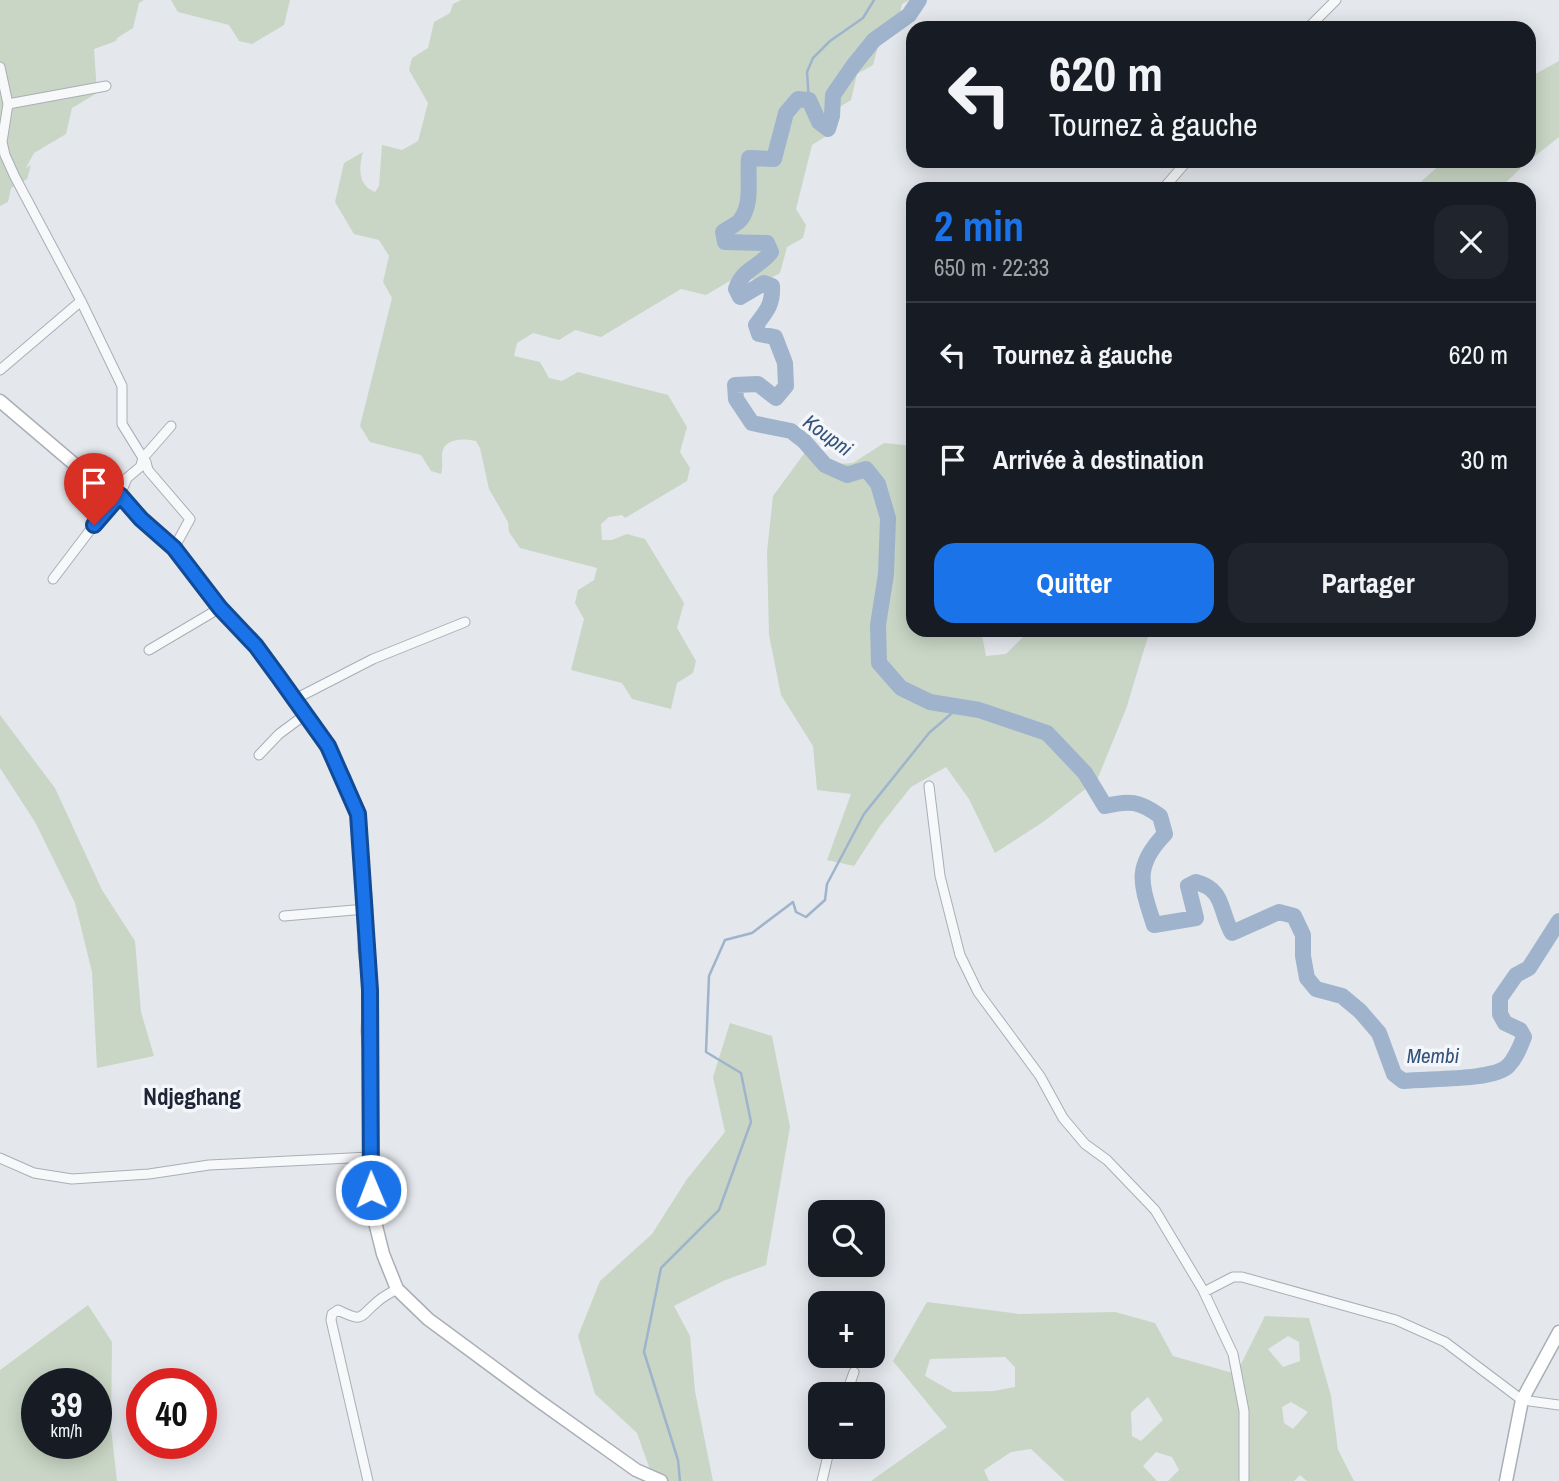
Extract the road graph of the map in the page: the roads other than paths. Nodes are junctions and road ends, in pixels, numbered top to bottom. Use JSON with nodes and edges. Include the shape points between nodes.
{"nodes":[{"id":1,"x":1336,"y":0,"type":"edge"},
{"id":2,"x":1315,"y":21,"type":"edge"},
{"id":3,"x":0,"y":67,"type":"edge"},
{"id":4,"x":107,"y":86,"type":"dead end"},
{"id":5,"x":8,"y":104,"type":"junction"},
{"id":6,"x":1181,"y":168,"type":"edge"},
{"id":7,"x":1169,"y":182,"type":"edge"},
{"id":8,"x":81,"y":301,"type":"junction"},
{"id":9,"x":0,"y":370,"type":"edge"},
{"id":10,"x":0,"y":401,"type":"edge"},
{"id":11,"x":171,"y":426,"type":"dead end"},
{"id":12,"x":144,"y":460,"type":"junction"},
{"id":13,"x":120,"y":495,"type":"junction"},
{"id":14,"x":174,"y":548,"type":"junction"},
{"id":15,"x":53,"y":579,"type":"dead end"},
{"id":16,"x":220,"y":608,"type":"junction"},
{"id":17,"x":465,"y":622,"type":"dead end"},
{"id":18,"x":149,"y":650,"type":"dead end"},
{"id":19,"x":297,"y":703,"type":"junction"},
{"id":20,"x":306,"y":714,"type":"junction"},
{"id":21,"x":259,"y":755,"type":"dead end"},
{"id":22,"x":929,"y":786,"type":"dead end"},
{"id":23,"x":366,"y":909,"type":"junction"},
{"id":24,"x":284,"y":916,"type":"dead end"},
{"id":25,"x":370,"y":1157,"type":"junction"},
{"id":26,"x":0,"y":1158,"type":"edge"},
{"id":27,"x":397,"y":1289,"type":"junction"},
{"id":28,"x":1204,"y":1292,"type":"junction"},
{"id":29,"x":1559,"y":1332,"type":"edge"},
{"id":30,"x":854,"y":1372,"type":"dead end"},
{"id":31,"x":851,"y":1382,"type":"edge"},
{"id":32,"x":1522,"y":1399,"type":"junction"},
{"id":33,"x":1559,"y":1405,"type":"edge"},
{"id":34,"x":827,"y":1459,"type":"edge"},
{"id":35,"x":368,"y":1481,"type":"edge"},
{"id":36,"x":661,"y":1481,"type":"edge"},
{"id":37,"x":822,"y":1481,"type":"edge"},
{"id":38,"x":1244,"y":1481,"type":"edge"},
{"id":39,"x":1506,"y":1481,"type":"edge"}],
"edges":[{"from":1,"to":2,"type":"street"},
{"from":3,"to":5,"type":"street"},
{"from":4,"to":5,"type":"street"},
{"from":5,"to":8,"type":"street","via":[[2,142],[5,155]]},
{"from":6,"to":7,"type":"street"},
{"from":8,"to":9,"type":"street"},
{"from":8,"to":12,"type":"street","via":[[122,386],[122,424]]},
{"from":10,"to":13,"type":"street","via":[[73,463]]},
{"from":11,"to":12,"type":"street"},
{"from":12,"to":13,"type":"street","via":[[127,478]]},
{"from":12,"to":14,"type":"street","via":[[190,519]]},
{"from":13,"to":14,"type":"street"},
{"from":13,"to":15,"type":"street"},
{"from":14,"to":16,"type":"street"},
{"from":16,"to":18,"type":"street"},
{"from":16,"to":19,"type":"street","via":[[256,646]]},
{"from":17,"to":19,"type":"street","via":[[373,659],[301,696]]},
{"from":19,"to":20,"type":"street"},
{"from":20,"to":21,"type":"street"},
{"from":20,"to":23,"type":"street","via":[[328,746],[358,814]]},
{"from":22,"to":28,"type":"street","via":[[940,876],[960,955],[978,992],[1040,1076],[1063,1118],[1155,1210]]},
{"from":23,"to":24,"type":"street"},
{"from":23,"to":25,"type":"street"},
{"from":25,"to":26,"type":"street","via":[[209,1165],[72,1179],[34,1172]]},
{"from":25,"to":27,"type":"street","via":[[376,1231]]},
{"from":27,"to":35,"type":"street","via":[[367,1314],[353,1318],[338,1310],[331,1320]]},
{"from":27,"to":36,"type":"street","via":[[428,1319],[539,1401],[636,1470]]},
{"from":28,"to":32,"type":"street","via":[[1242,1277],[1396,1320],[1445,1342]]},
{"from":28,"to":38,"type":"street","via":[[1233,1354],[1244,1410]]},
{"from":29,"to":32,"type":"street"},
{"from":30,"to":31,"type":"street"},
{"from":32,"to":33,"type":"street"},
{"from":32,"to":39,"type":"street"},
{"from":34,"to":37,"type":"street"}]}
